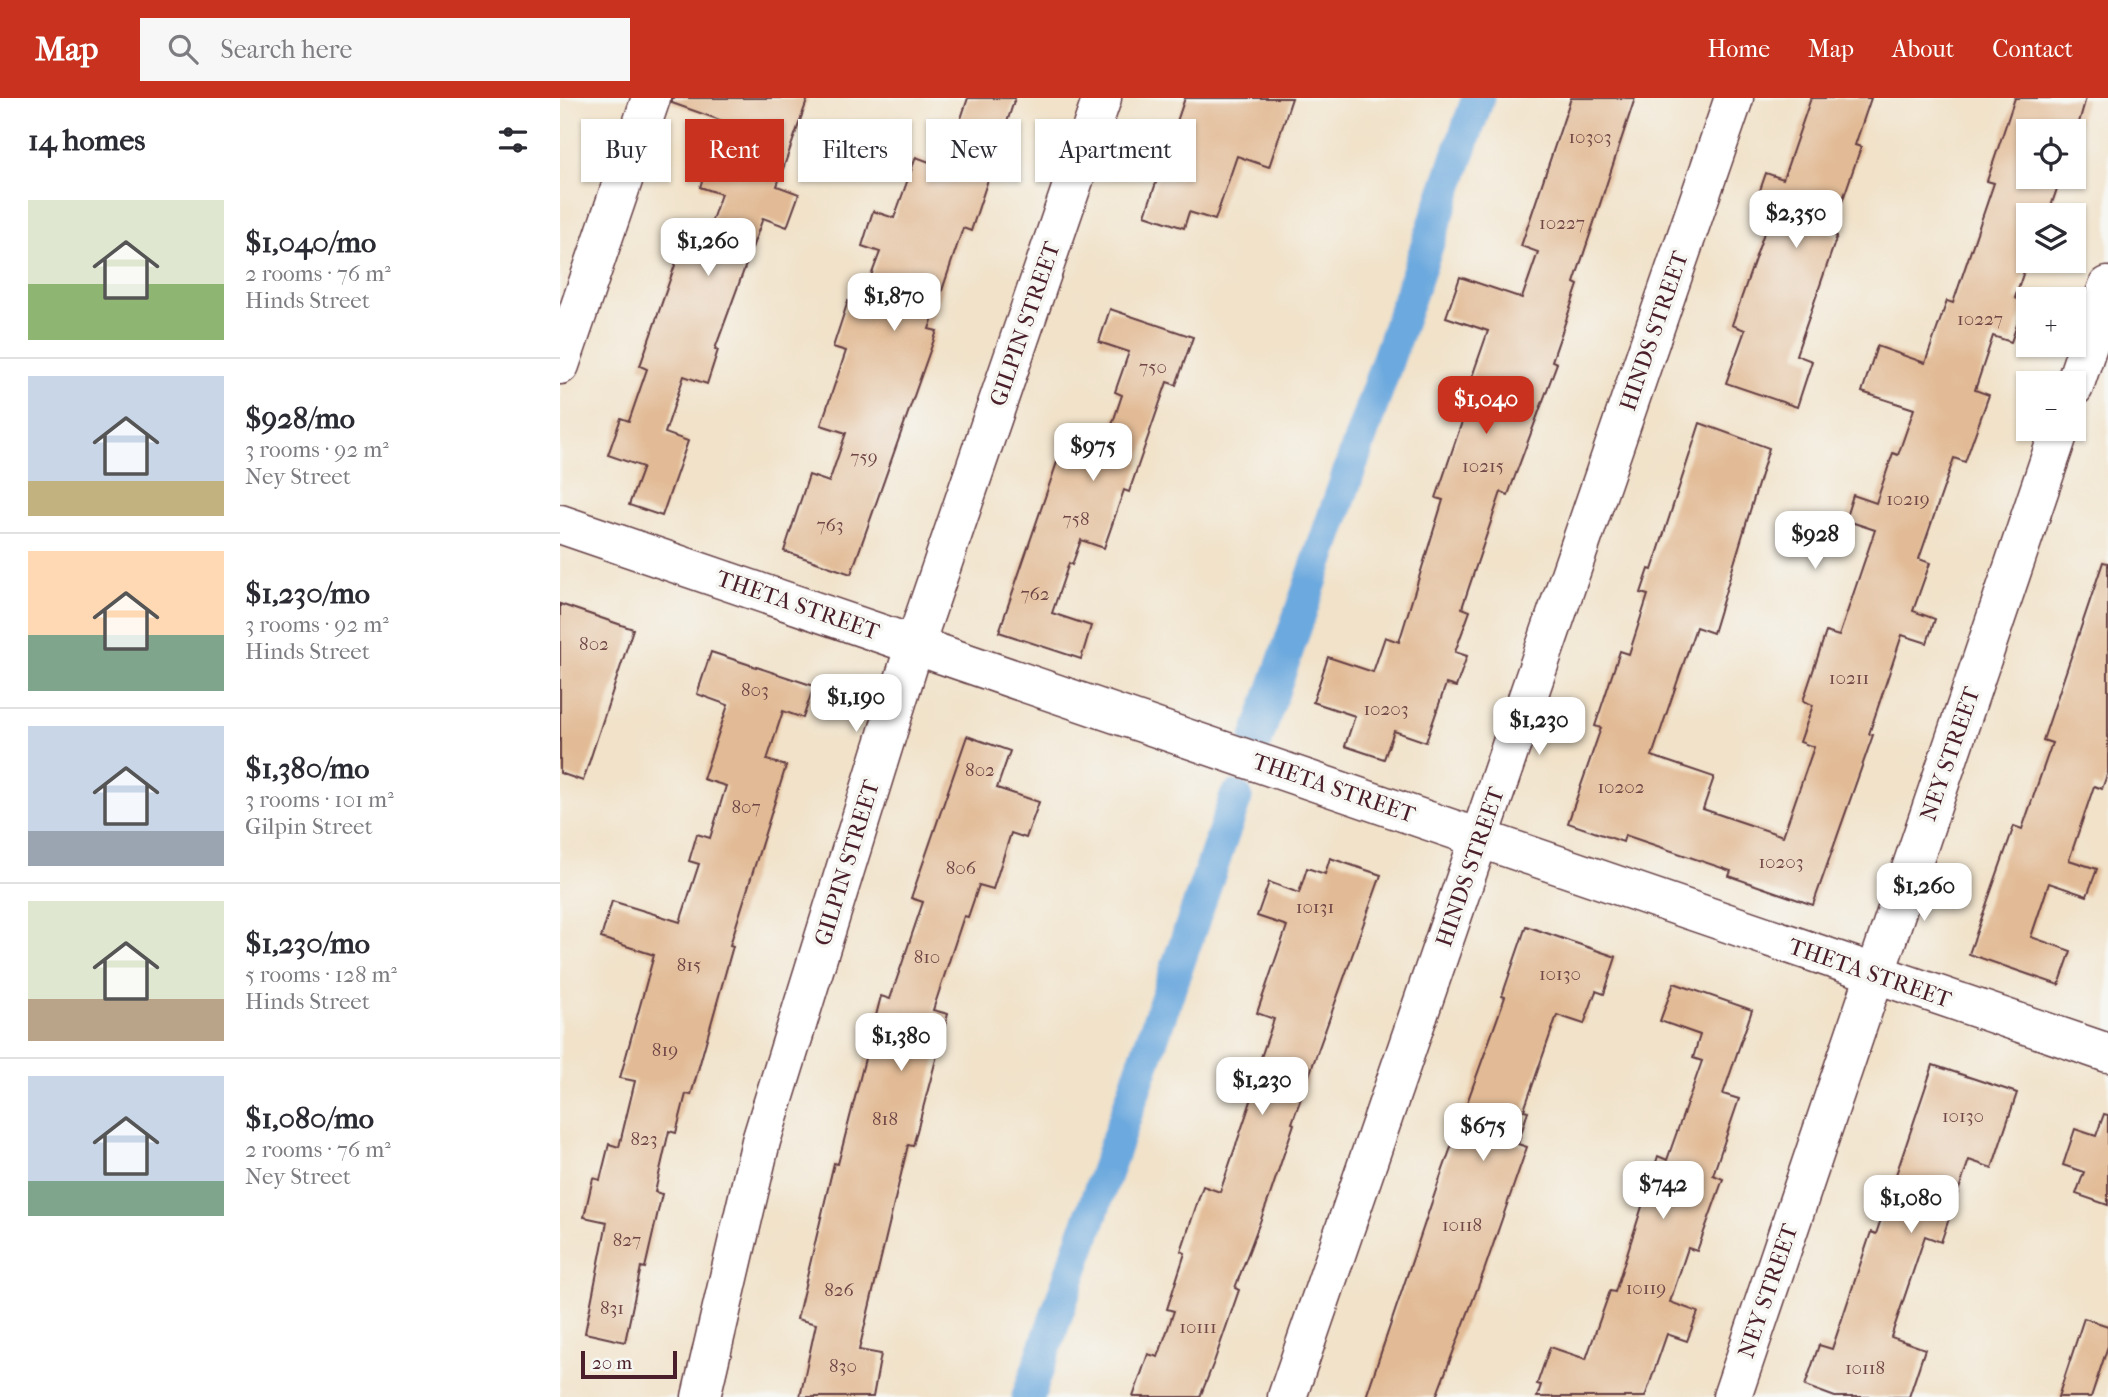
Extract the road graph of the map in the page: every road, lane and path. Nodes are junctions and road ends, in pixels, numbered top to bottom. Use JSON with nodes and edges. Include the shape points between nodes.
{"nodes":[{"id":1,"x":651,"y":98,"type":"edge"},
{"id":2,"x":1102,"y":98,"type":"edge"},
{"id":3,"x":1734,"y":98,"type":"edge"},
{"id":4,"x":2108,"y":286,"type":"edge"},
{"id":5,"x":560,"y":365,"type":"edge"},
{"id":6,"x":2079,"y":371,"type":"edge"},
{"id":7,"x":2056,"y":441,"type":"edge"},
{"id":8,"x":560,"y":524,"type":"edge"},
{"id":9,"x":915,"y":645,"type":"junction"},
{"id":10,"x":1480,"y":838,"type":"junction"},
{"id":11,"x":1875,"y":975,"type":"junction"},
{"id":12,"x":2108,"y":1053,"type":"edge"},
{"id":13,"x":702,"y":1397,"type":"edge"},
{"id":14,"x":1287,"y":1397,"type":"edge"},
{"id":15,"x":1731,"y":1397,"type":"edge"}],
"edges":[{"from":1,"to":5,"type":"street"},
{"from":2,"to":9,"type":"street","name":"GILPIN STREET"},
{"from":3,"to":10,"type":"street","name":"HINDS STREET"},
{"from":4,"to":6,"type":"street"},
{"from":7,"to":11,"type":"street","name":"NEY STREET"},
{"from":8,"to":9,"type":"street","name":"THETA STREET"},
{"from":9,"to":10,"type":"street","name":"THETA STREET"},
{"from":9,"to":13,"type":"street","name":"GILPIN STREET","via":[[761,1141]]},
{"from":10,"to":11,"type":"street","name":"THETA STREET"},
{"from":10,"to":14,"type":"street","name":"HINDS STREET"},
{"from":11,"to":12,"type":"street","name":"THETA STREET"},
{"from":11,"to":15,"type":"street","name":"NEY STREET"}]}
